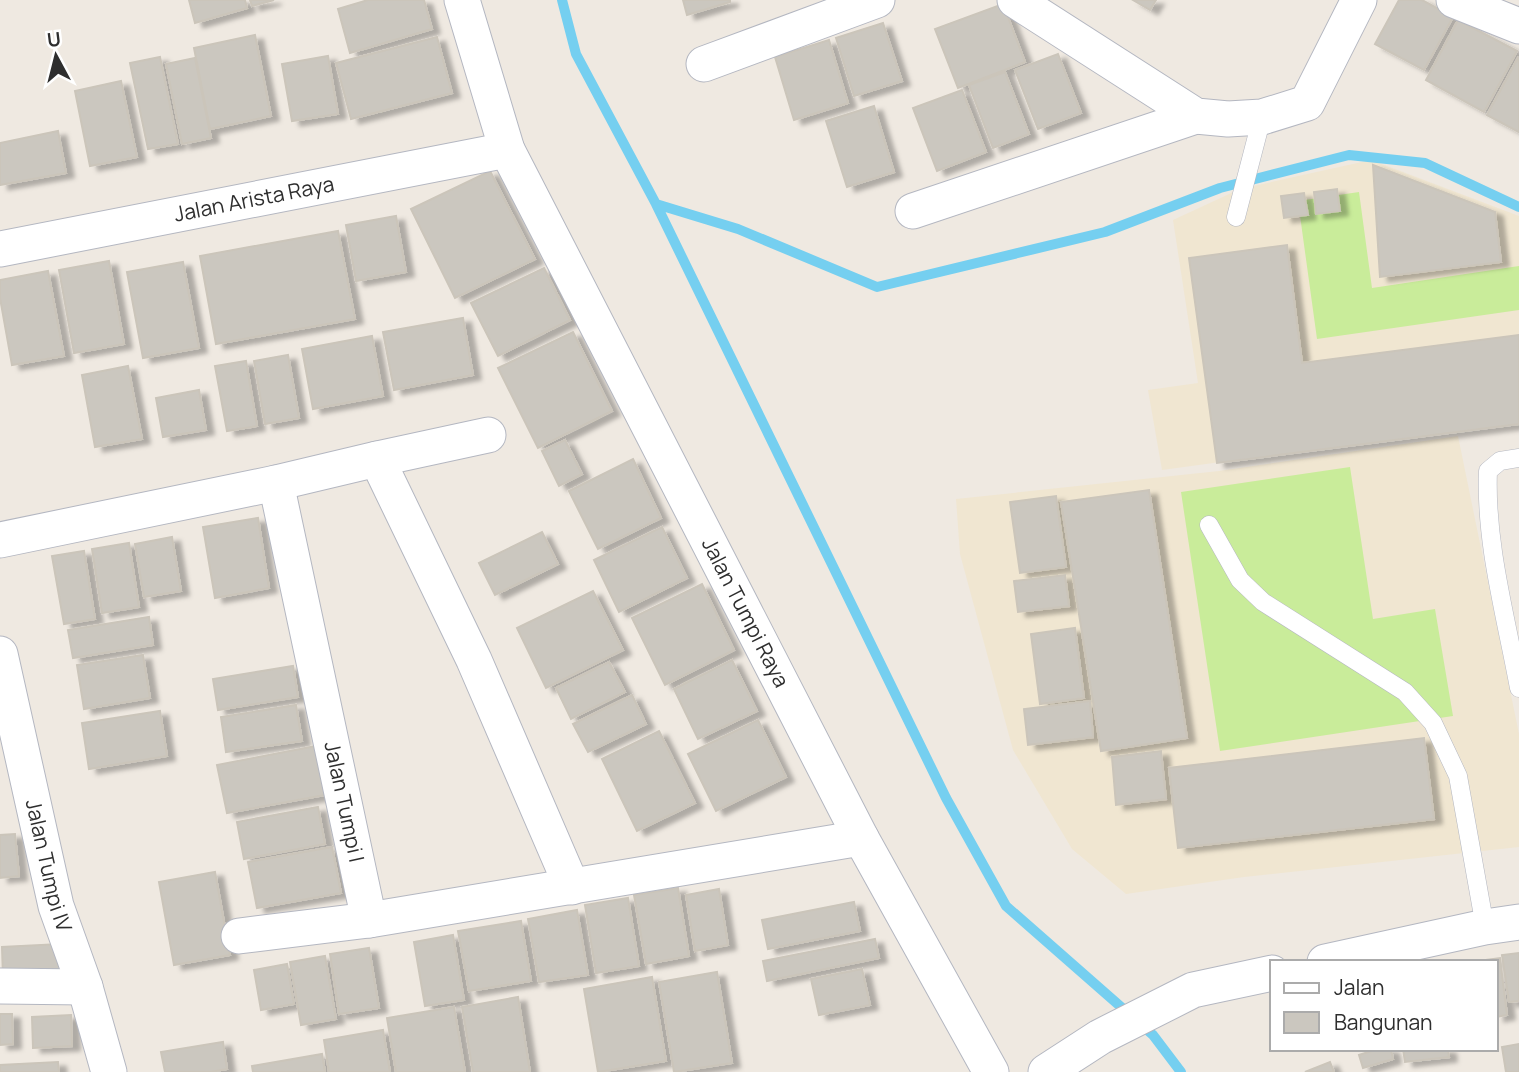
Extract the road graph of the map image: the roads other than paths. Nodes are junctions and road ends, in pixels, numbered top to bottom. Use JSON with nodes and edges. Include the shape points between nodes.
{"nodes":[{"id":1,"x":462,"y":0,"type":"edge"},
{"id":2,"x":877,"y":0,"type":"edge"},
{"id":3,"x":1016,"y":0,"type":"edge"},
{"id":4,"x":1359,"y":0,"type":"edge"},
{"id":5,"x":1469,"y":4,"type":"edge"},
{"id":6,"x":1519,"y":26,"type":"edge"},
{"id":7,"x":704,"y":64,"type":"dead end"},
{"id":8,"x":1196,"y":116,"type":"junction"},
{"id":9,"x":1262,"y":117,"type":"junction"},
{"id":10,"x":507,"y":150,"type":"junction"},
{"id":11,"x":913,"y":211,"type":"dead end"},
{"id":12,"x":1236,"y":218,"type":"dead end"},
{"id":13,"x":0,"y":249,"type":"edge"},
{"id":14,"x":488,"y":435,"type":"dead end"},
{"id":15,"x":1519,"y":458,"type":"edge"},
{"id":16,"x":377,"y":459,"type":"junction"},
{"id":17,"x":276,"y":483,"type":"junction"},
{"id":18,"x":1209,"y":525,"type":"dead end"},
{"id":19,"x":0,"y":540,"type":"edge"},
{"id":20,"x":0,"y":654,"type":"edge"},
{"id":21,"x":1519,"y":688,"type":"edge"},
{"id":22,"x":861,"y":838,"type":"junction"},
{"id":23,"x":572,"y":887,"type":"junction"},
{"id":24,"x":369,"y":920,"type":"junction"},
{"id":25,"x":1519,"y":922,"type":"edge"},
{"id":26,"x":1485,"y":927,"type":"junction"},
{"id":27,"x":239,"y":936,"type":"dead end"},
{"id":28,"x":1334,"y":960,"type":"edge"},
{"id":29,"x":1270,"y":973,"type":"edge"},
{"id":30,"x":0,"y":986,"type":"edge"},
{"id":31,"x":85,"y":987,"type":"junction"},
{"id":32,"x":109,"y":1072,"type":"edge"},
{"id":33,"x":991,"y":1072,"type":"edge"},
{"id":34,"x":1046,"y":1072,"type":"edge"}],
"edges":[{"from":1,"to":10,"type":"street","name":"Jalan Tumpi Raya"},
{"from":2,"to":7,"type":"street"},
{"from":3,"to":8,"type":"street"},
{"from":4,"to":9,"type":"street","via":[[1307,103]]},
{"from":5,"to":6,"type":"street"},
{"from":8,"to":9,"type":"street"},
{"from":8,"to":11,"type":"street"},
{"from":9,"to":12,"type":"lane"},
{"from":10,"to":13,"type":"street","name":"Jalan Arista Raya"},
{"from":10,"to":22,"type":"street","name":"Jalan Tumpi Raya"},
{"from":14,"to":16,"type":"street"},
{"from":15,"to":21,"type":"lane","via":[[1500,461],[1488,471],[1487,502]]},
{"from":16,"to":17,"type":"street"},
{"from":16,"to":23,"type":"street","via":[[474,660]]},
{"from":17,"to":19,"type":"street"},
{"from":17,"to":24,"type":"street","name":"Jalan Tumpi I"},
{"from":18,"to":26,"type":"lane","via":[[1240,580],[1263,602],[1405,692],[1433,723],[1458,776]]},
{"from":20,"to":31,"type":"street","name":"Jalan Tumpi IV","via":[[56,906]]},
{"from":22,"to":23,"type":"street"},
{"from":22,"to":33,"type":"street","name":"Jalan Tumpi Raya"},
{"from":23,"to":24,"type":"street"},
{"from":24,"to":27,"type":"street"},
{"from":25,"to":26,"type":"street"},
{"from":26,"to":28,"type":"street"},
{"from":29,"to":34,"type":"street","via":[[1193,990],[1100,1037]]},
{"from":30,"to":31,"type":"street"},
{"from":31,"to":32,"type":"street","name":"Jalan Tumpi IV"}]}
